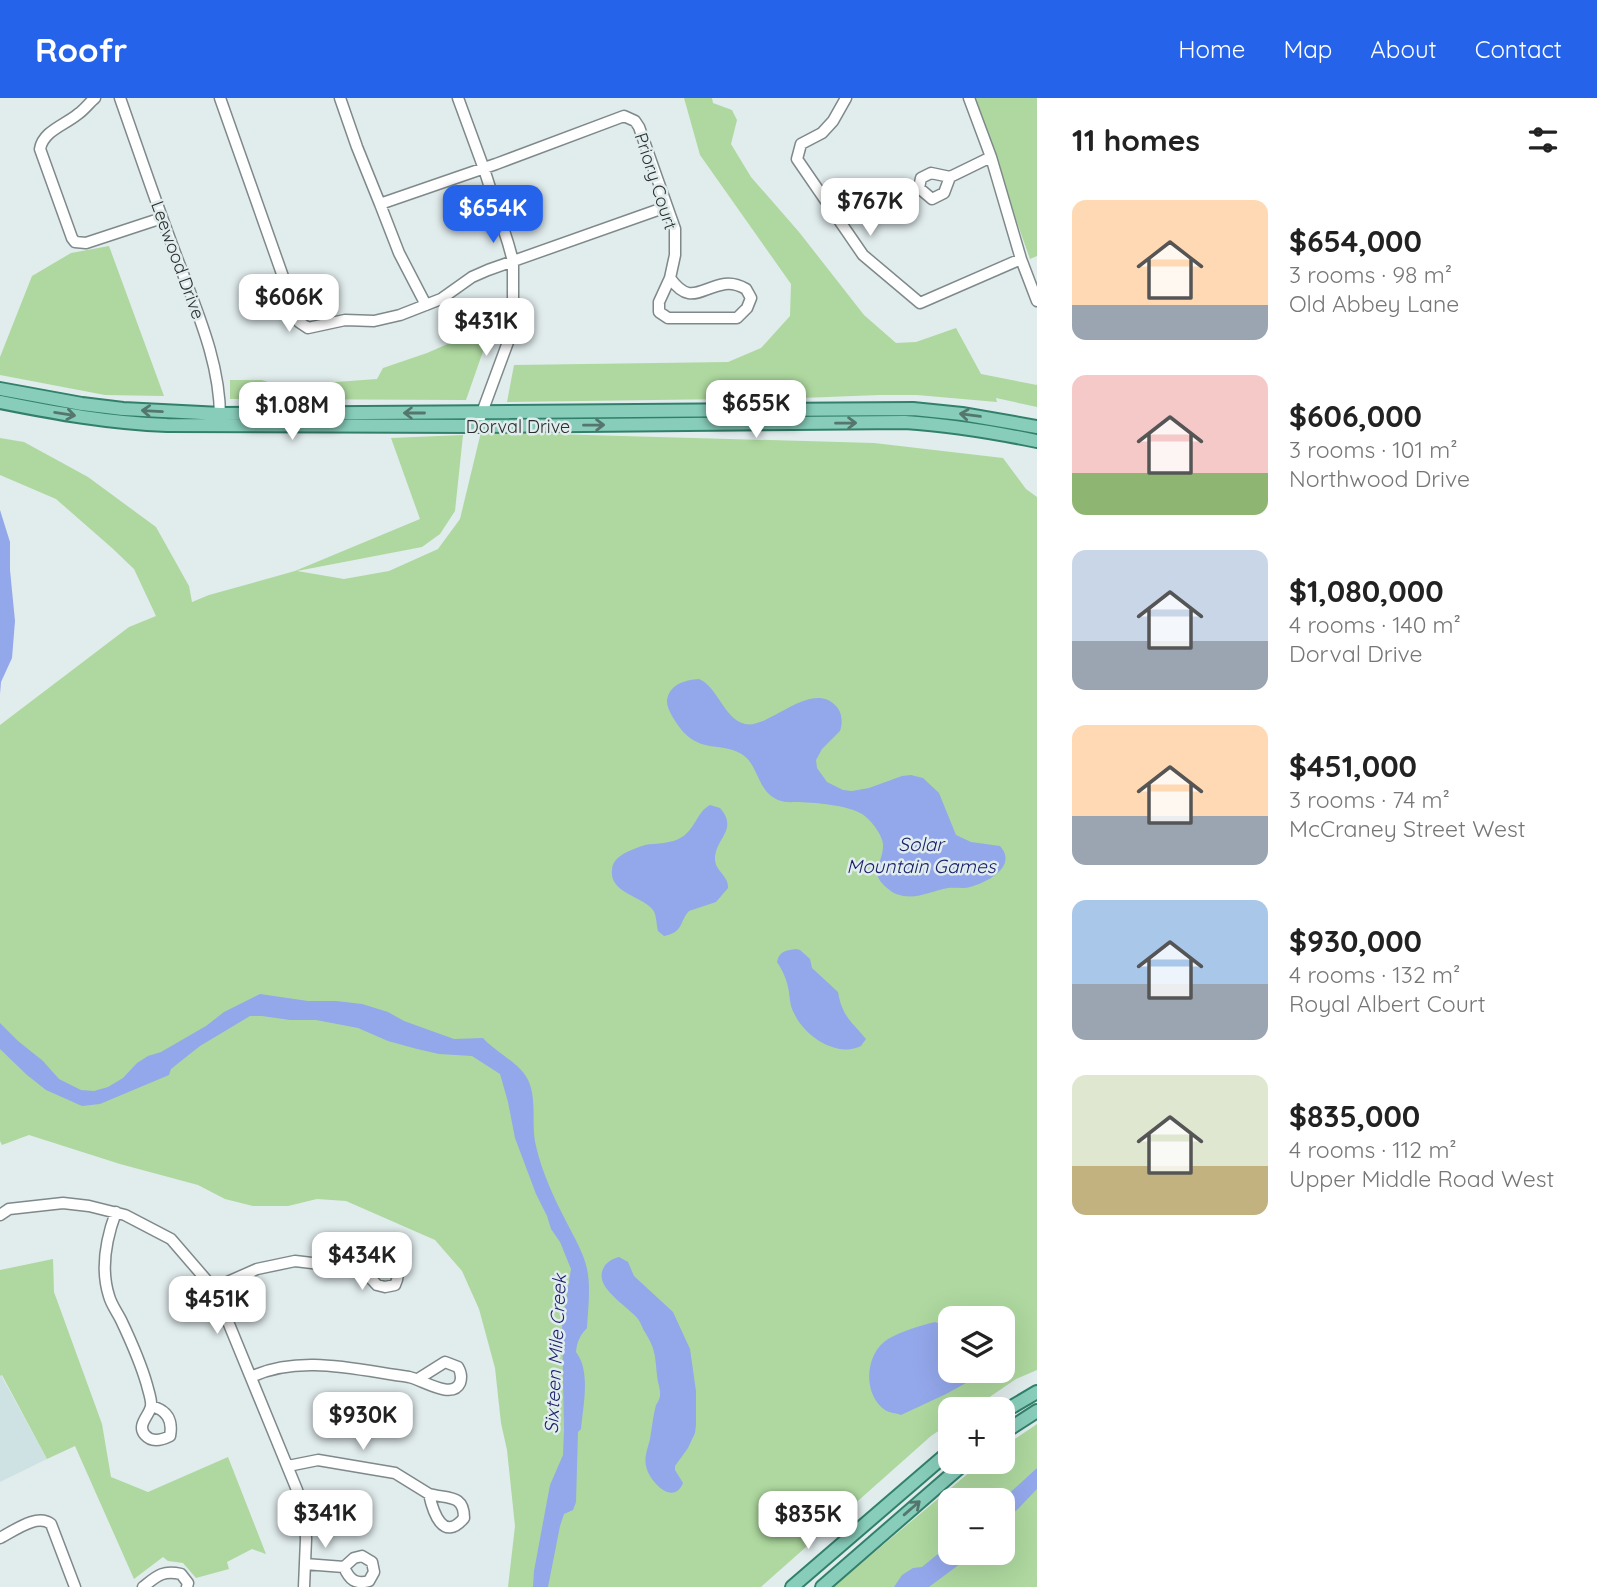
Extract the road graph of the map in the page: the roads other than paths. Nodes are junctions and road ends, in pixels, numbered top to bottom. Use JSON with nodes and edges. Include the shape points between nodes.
{"nodes":[{"id":1,"x":95,"y":98,"type":"edge"},
{"id":2,"x":120,"y":98,"type":"edge"},
{"id":3,"x":220,"y":98,"type":"edge"},
{"id":4,"x":340,"y":98,"type":"edge"},
{"id":5,"x":458,"y":98,"type":"edge"},
{"id":6,"x":846,"y":98,"type":"edge"},
{"id":7,"x":969,"y":98,"type":"edge"},
{"id":8,"x":991,"y":157,"type":"junction"},
{"id":9,"x":484,"y":169,"type":"junction"},
{"id":10,"x":950,"y":177,"type":"dead end"},
{"id":11,"x":380,"y":204,"type":"junction"},
{"id":12,"x":666,"y":207,"type":"junction"},
{"id":13,"x":162,"y":218,"type":"junction"},
{"id":14,"x":1021,"y":258,"type":"junction"},
{"id":15,"x":513,"y":261,"type":"junction"},
{"id":16,"x":670,"y":278,"type":"junction"},
{"id":17,"x":1037,"y":301,"type":"edge"},
{"id":18,"x":426,"y":305,"type":"junction"},
{"id":19,"x":0,"y":388,"type":"edge"},
{"id":20,"x":0,"y":402,"type":"edge"},
{"id":21,"x":482,"y":413,"type":"junction"},
{"id":22,"x":220,"y":420,"type":"junction"},
{"id":23,"x":477,"y":426,"type":"junction"},
{"id":24,"x":1037,"y":427,"type":"edge"},
{"id":25,"x":1037,"y":441,"type":"edge"},
{"id":26,"x":116,"y":1212,"type":"junction"},
{"id":27,"x":0,"y":1215,"type":"edge"},
{"id":28,"x":362,"y":1269,"type":"dead end"},
{"id":29,"x":215,"y":1290,"type":"junction"},
{"id":30,"x":250,"y":1377,"type":"junction"},
{"id":31,"x":418,"y":1378,"type":"dead end"},
{"id":32,"x":1037,"y":1392,"type":"edge"},
{"id":33,"x":1015,"y":1405,"type":"edge"},
{"id":34,"x":151,"y":1406,"type":"dead end"},
{"id":35,"x":1037,"y":1411,"type":"edge"},
{"id":36,"x":1015,"y":1425,"type":"edge"},
{"id":37,"x":938,"y":1461,"type":"edge"},
{"id":38,"x":288,"y":1465,"type":"junction"},
{"id":39,"x":952,"y":1474,"type":"edge"},
{"id":40,"x":429,"y":1494,"type":"dead end"},
{"id":41,"x":0,"y":1538,"type":"edge"},
{"id":42,"x":305,"y":1564,"type":"junction"},
{"id":43,"x":344,"y":1567,"type":"dead end"},
{"id":44,"x":75,"y":1587,"type":"edge"},
{"id":45,"x":143,"y":1587,"type":"edge"},
{"id":46,"x":187,"y":1587,"type":"edge"},
{"id":47,"x":304,"y":1587,"type":"edge"},
{"id":48,"x":792,"y":1587,"type":"edge"},
{"id":49,"x":822,"y":1587,"type":"edge"}],
"edges":[{"from":1,"to":13,"type":"street","via":[[44,139],[40,149],[72,238],[86,243]]},
{"from":2,"to":13,"type":"street","name":"Leewood Drive"},
{"from":3,"to":18,"type":"street","via":[[299,322],[308,328],[345,320],[380,320]]},
{"from":4,"to":11,"type":"street"},
{"from":5,"to":9,"type":"street"},
{"from":6,"to":14,"type":"street","via":[[822,133],[801,144],[797,159],[863,255],[920,303]]},
{"from":7,"to":8,"type":"street"},
{"from":8,"to":10,"type":"street"},
{"from":8,"to":14,"type":"street"},
{"from":9,"to":11,"type":"street"},
{"from":9,"to":12,"type":"street","name":"Priory Court","via":[[624,116],[639,127]]},
{"from":9,"to":15,"type":"street"},
{"from":11,"to":18,"type":"street"},
{"from":12,"to":15,"type":"street"},
{"from":12,"to":16,"type":"street","name":"Priory Court","via":[[675,229],[676,255]]},
{"from":13,"to":22,"type":"street","name":"Leewood Drive","via":[[207,339],[219,381]]},
{"from":14,"to":17,"type":"street"},
{"from":15,"to":18,"type":"street","via":[[472,277]]},
{"from":15,"to":21,"type":"street","via":[[513,319]]},
{"from":16,"to":16,"type":"street","name":"Priory Court","via":[[678,290],[688,293],[736,284],[751,298],[737,318],[668,318],[659,312],[659,302]]},
{"from":22,"to":19,"type":"main road","name":"Dorval Drive","one_way":true,"via":[[82,404]]},
{"from":20,"to":22,"type":"main road","name":"Dorval Drive","one_way":true,"via":[[130,424]]},
{"from":21,"to":22,"type":"main road","name":"Dorval Drive","one_way":true},
{"from":21,"to":23,"type":"street"},
{"from":24,"to":21,"type":"main road","name":"Dorval Drive","one_way":true,"via":[[913,409]]},
{"from":22,"to":23,"type":"main road","name":"Dorval Drive"},
{"from":23,"to":25,"type":"main road","name":"Dorval Drive","one_way":true,"via":[[905,422]]},
{"from":26,"to":27,"type":"street","via":[[63,1203],[9,1209]]},
{"from":26,"to":29,"type":"street","via":[[171,1239]]},
{"from":26,"to":34,"type":"street","via":[[104,1277],[146,1382]]},
{"from":28,"to":29,"type":"street","via":[[295,1261],[257,1269]]},
{"from":29,"to":30,"type":"street"},
{"from":30,"to":31,"type":"street","via":[[280,1367],[311,1364]]},
{"from":30,"to":38,"type":"street"},
{"from":32,"to":33,"type":"main road"},
{"from":35,"to":36,"type":"main road"},
{"from":37,"to":48,"type":"main road"},
{"from":38,"to":40,"type":"street","via":[[318,1460],[395,1473]]},
{"from":38,"to":42,"type":"street","via":[[305,1516]]},
{"from":49,"to":39,"type":"main road","one_way":true},
{"from":41,"to":44,"type":"street","via":[[34,1521],[47,1520]]},
{"from":42,"to":43,"type":"street"},
{"from":42,"to":47,"type":"street"},
{"from":45,"to":46,"type":"street","via":[[169,1572],[181,1574]]}]}
